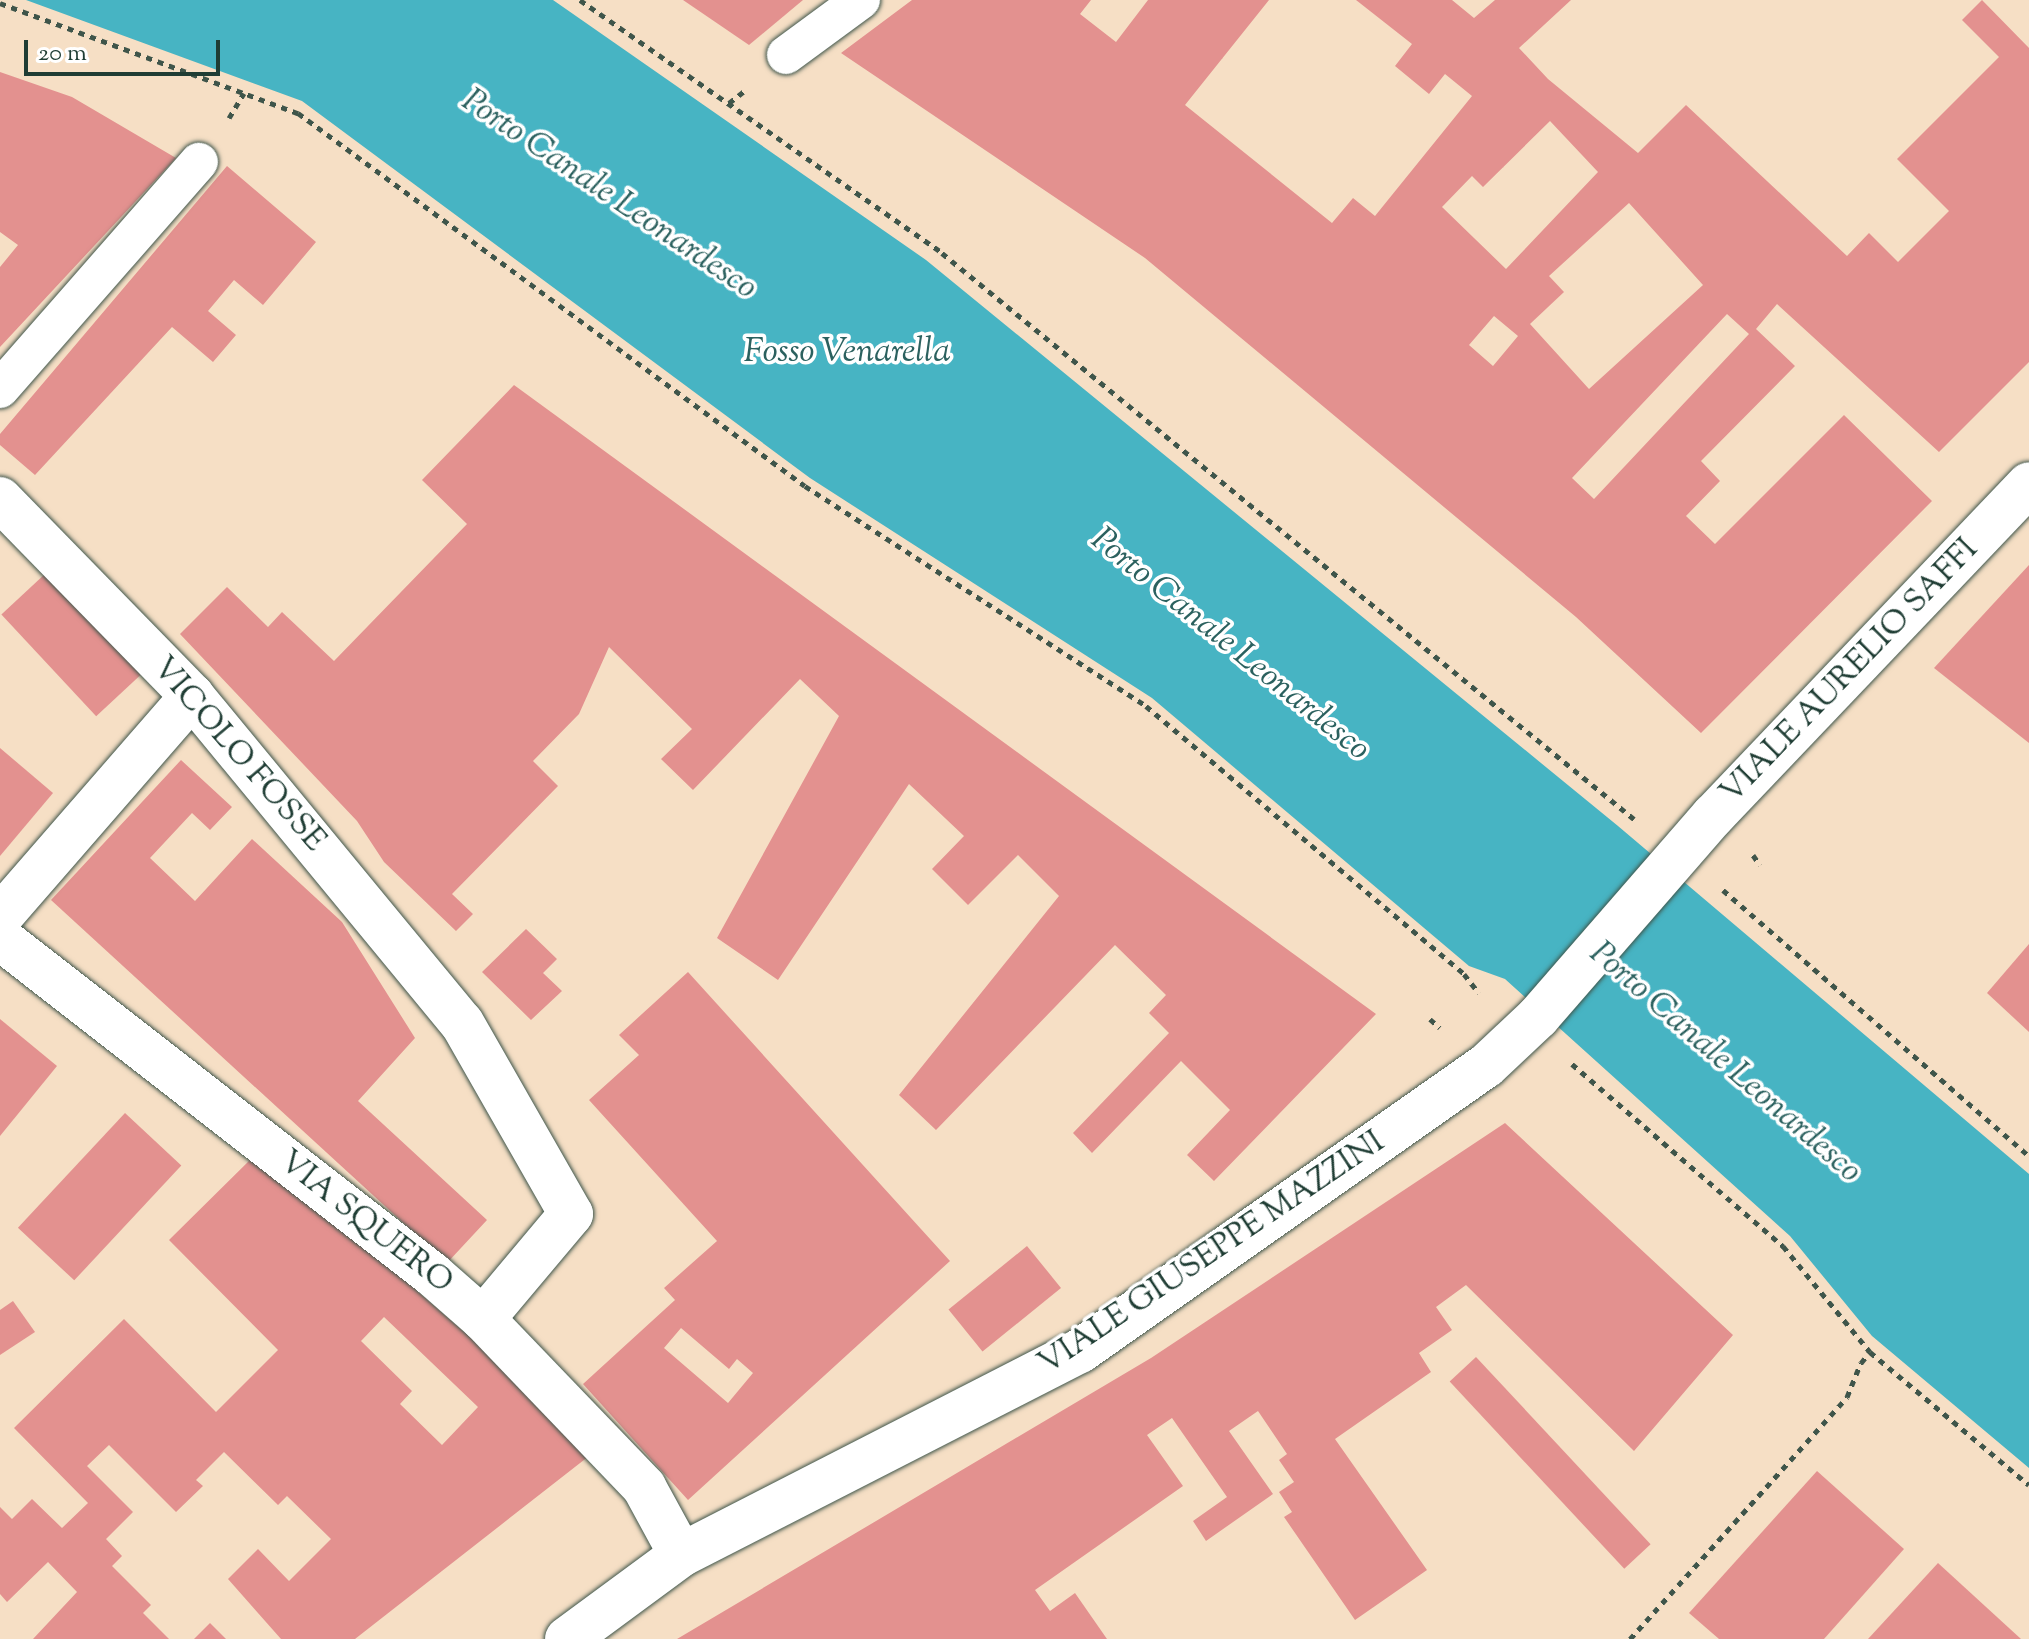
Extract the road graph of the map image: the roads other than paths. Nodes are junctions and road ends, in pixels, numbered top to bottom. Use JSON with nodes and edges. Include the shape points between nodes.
{"nodes":[{"id":1,"x":861,"y":0,"type":"edge"},
{"id":2,"x":786,"y":55,"type":"dead end"},
{"id":3,"x":199,"y":162,"type":"dead end"},
{"id":4,"x":0,"y":389,"type":"edge"},
{"id":5,"x":2029,"y":484,"type":"edge"},
{"id":6,"x":0,"y":499,"type":"edge"},
{"id":7,"x":192,"y":696,"type":"junction"},
{"id":8,"x":1676,"y":858,"type":"joint"},
{"id":9,"x":0,"y":917,"type":"edge"},
{"id":10,"x":0,"y":938,"type":"edge"},
{"id":11,"x":483,"y":1319,"type":"junction"},
{"id":12,"x":681,"y":1555,"type":"junction"},
{"id":13,"x":567,"y":1639,"type":"edge"}],
"edges":[{"from":1,"to":2,"type":"street"},
{"from":3,"to":4,"type":"street"},
{"from":5,"to":8,"type":"street","name":"VIALE AURELIO SAFFI"},
{"from":6,"to":7,"type":"street","name":"VICOLO FOSSE"},
{"from":7,"to":9,"type":"street"},
{"from":7,"to":11,"type":"street","name":"VICOLO FOSSE","via":[[462,1023],[571,1214]]},
{"from":8,"to":12,"type":"street","name":"VIALE GIUSEPPE MAZZINI","via":[[1530,1025],[1486,1066],[1080,1351]]},
{"from":10,"to":11,"type":"street","name":"VIA SQUERO"},
{"from":11,"to":12,"type":"street","name":"VIA SQUERO","via":[[644,1487]]},
{"from":12,"to":13,"type":"street","name":"VIALE GIUSEPPE MAZZINI"}]}
